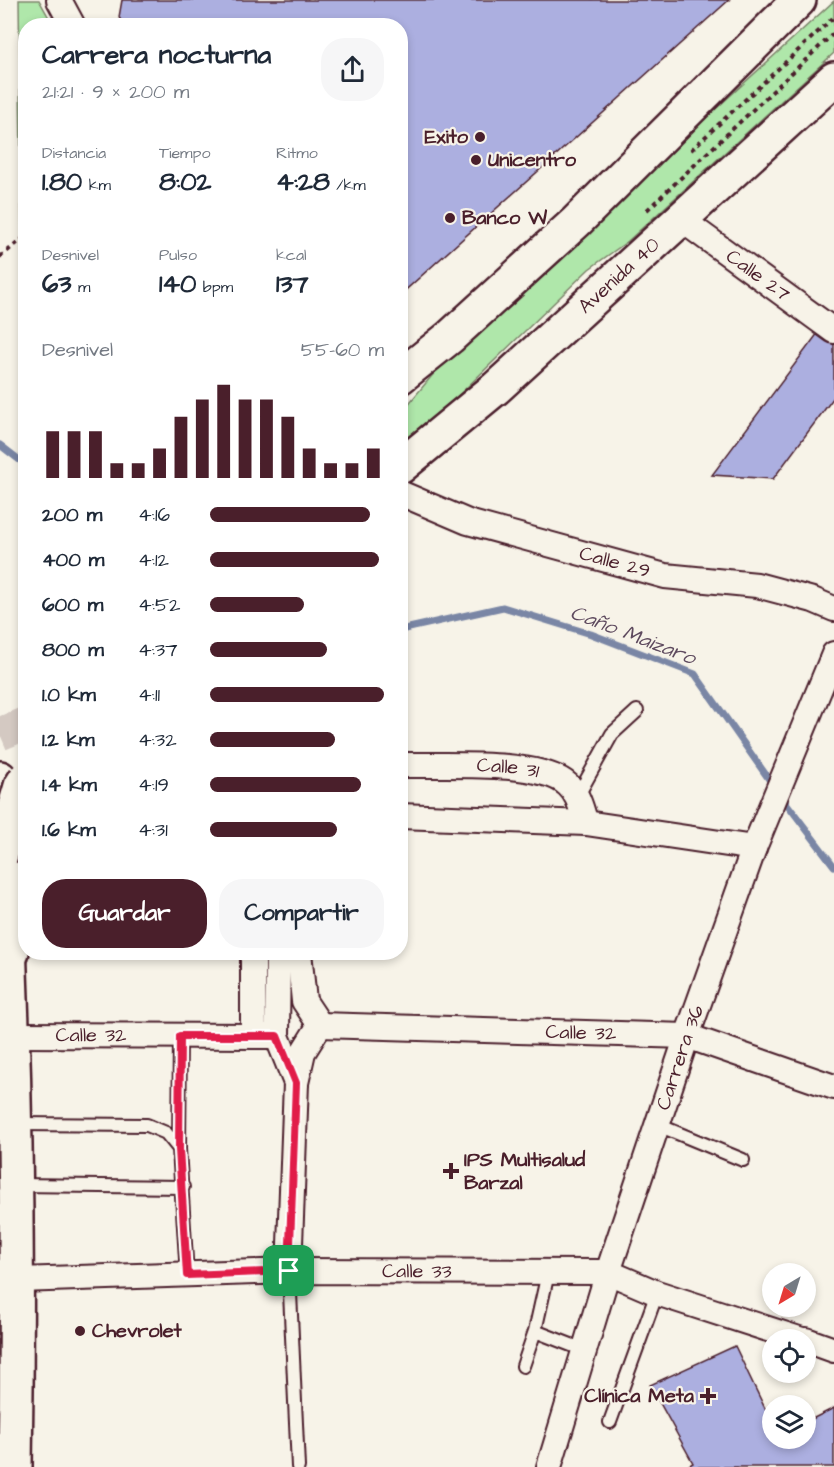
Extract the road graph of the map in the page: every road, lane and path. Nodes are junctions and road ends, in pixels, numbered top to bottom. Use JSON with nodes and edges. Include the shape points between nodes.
{"nodes":[{"id":1,"x":59,"y":0,"type":"edge"},
{"id":2,"x":799,"y":0,"type":"edge"},
{"id":3,"x":834,"y":17,"type":"edge"},
{"id":4,"x":69,"y":18,"type":"edge"},
{"id":5,"x":834,"y":33,"type":"edge"},
{"id":6,"x":834,"y":79,"type":"edge"},
{"id":7,"x":689,"y":152,"type":"dead end"},
{"id":8,"x":640,"y":216,"type":"dead end"},
{"id":9,"x":682,"y":220,"type":"junction"},
{"id":10,"x":18,"y":242,"type":"edge"},
{"id":11,"x":0,"y":257,"type":"edge"},
{"id":12,"x":834,"y":331,"type":"edge"},
{"id":13,"x":408,"y":374,"type":"edge"},
{"id":14,"x":496,"y":388,"type":"junction"},
{"id":15,"x":408,"y":460,"type":"edge"},
{"id":16,"x":408,"y":483,"type":"edge"},
{"id":17,"x":408,"y":496,"type":"edge"},
{"id":18,"x":834,"y":609,"type":"edge"},
{"id":19,"x":834,"y":654,"type":"edge"},
{"id":20,"x":827,"y":695,"type":"edge"},
{"id":21,"x":637,"y":711,"type":"dead end"},
{"id":22,"x":408,"y":765,"type":"edge"},
{"id":23,"x":0,"y":778,"type":"edge"},
{"id":24,"x":578,"y":797,"type":"junction"},
{"id":25,"x":18,"y":802,"type":"edge"},
{"id":26,"x":408,"y":816,"type":"edge"},
{"id":27,"x":586,"y":822,"type":"junction"},
{"id":28,"x":754,"y":848,"type":"junction"},
{"id":29,"x":2,"y":849,"type":"edge"},
{"id":30,"x":18,"y":929,"type":"edge"},
{"id":31,"x":11,"y":955,"type":"junction"},
{"id":32,"x":253,"y":960,"type":"edge"},
{"id":33,"x":278,"y":960,"type":"edge"},
{"id":34,"x":301,"y":960,"type":"edge"},
{"id":35,"x":320,"y":1025,"type":"junction"},
{"id":36,"x":11,"y":1035,"type":"junction"},
{"id":37,"x":180,"y":1036,"type":"junction"},
{"id":38,"x":254,"y":1036,"type":"junction"},
{"id":39,"x":277,"y":1036,"type":"junction"},
{"id":40,"x":687,"y":1036,"type":"junction"},
{"id":41,"x":296,"y":1083,"type":"junction"},
{"id":42,"x":834,"y":1087,"type":"edge"},
{"id":43,"x":14,"y":1124,"type":"junction"},
{"id":44,"x":658,"y":1125,"type":"junction"},
{"id":45,"x":179,"y":1149,"type":"junction"},
{"id":46,"x":743,"y":1160,"type":"dead end"},
{"id":47,"x":16,"y":1185,"type":"junction"},
{"id":48,"x":183,"y":1187,"type":"junction"},
{"id":49,"x":289,"y":1271,"type":"junction"},
{"id":50,"x":608,"y":1272,"type":"junction"},
{"id":51,"x":548,"y":1273,"type":"junction"},
{"id":52,"x":187,"y":1275,"type":"junction"},
{"id":53,"x":19,"y":1280,"type":"junction"},
{"id":54,"x":657,"y":1293,"type":"junction"},
{"id":55,"x":770,"y":1329,"type":"edge"},
{"id":56,"x":535,"y":1331,"type":"junction"},
{"id":57,"x":816,"y":1344,"type":"edge"},
{"id":58,"x":585,"y":1350,"type":"junction"},
{"id":59,"x":834,"y":1350,"type":"edge"},
{"id":60,"x":523,"y":1366,"type":"dead end"},
{"id":61,"x":610,"y":1422,"type":"dead end"},
{"id":62,"x":15,"y":1467,"type":"edge"},
{"id":63,"x":298,"y":1467,"type":"edge"},
{"id":64,"x":549,"y":1467,"type":"edge"}],
"edges":[{"from":1,"to":4,"type":"street"},
{"from":2,"to":13,"type":"main road","via":[[628,171]]},
{"from":3,"to":7,"type":"path"},
{"from":5,"to":8,"type":"path"},
{"from":6,"to":9,"type":"main road","name":"Avenida 40"},
{"from":9,"to":12,"type":"street","name":"Calle 27"},
{"from":9,"to":14,"type":"main road","name":"Avenida 40"},
{"from":10,"to":11,"type":"path"},
{"from":14,"to":15,"type":"main road","name":"Avenida 40"},
{"from":14,"to":16,"type":"main road"},
{"from":17,"to":18,"type":"street","name":"Calle 29","via":[[468,522],[665,576],[757,585]]},
{"from":19,"to":20,"type":"street","name":"Carrera 36"},
{"from":20,"to":28,"type":"street","name":"Carrera 36","via":[[784,776]]},
{"from":21,"to":24,"type":"lane","via":[[612,734]]},
{"from":22,"to":24,"type":"street","name":"Calle 31","via":[[524,768],[561,780]]},
{"from":23,"to":29,"type":"main road"},
{"from":24,"to":27,"type":"street"},
{"from":25,"to":29,"type":"main road","bridge":true},
{"from":26,"to":27,"type":"street"},
{"from":27,"to":28,"type":"street"},
{"from":28,"to":40,"type":"street","name":"Carrera 36"},
{"from":29,"to":31,"type":"main road"},
{"from":30,"to":31,"type":"main road"},
{"from":31,"to":36,"type":"main road"},
{"from":32,"to":38,"type":"street"},
{"from":33,"to":39,"type":"street"},
{"from":34,"to":35,"type":"street","via":[[304,1001]]},
{"from":35,"to":40,"type":"street","name":"Calle 32"},
{"from":35,"to":41,"type":"street","via":[[303,1052]]},
{"from":36,"to":37,"type":"street","name":"Calle 32"},
{"from":36,"to":43,"type":"main road"},
{"from":37,"to":38,"type":"street","name":"Calle 32"},
{"from":37,"to":45,"type":"lane"},
{"from":38,"to":39,"type":"street","name":"Calle 32"},
{"from":39,"to":41,"type":"street"},
{"from":40,"to":42,"type":"street","name":"Calle 32"},
{"from":40,"to":44,"type":"street","name":"Carrera 36"},
{"from":41,"to":49,"type":"street"},
{"from":43,"to":45,"type":"lane","via":[[147,1125],[166,1134]]},
{"from":43,"to":47,"type":"main road"},
{"from":44,"to":46,"type":"lane"},
{"from":44,"to":50,"type":"street","name":"Carrera 36"},
{"from":45,"to":48,"type":"lane"},
{"from":47,"to":48,"type":"lane"},
{"from":47,"to":53,"type":"main road"},
{"from":48,"to":52,"type":"lane"},
{"from":49,"to":51,"type":"street","name":"Calle 33"},
{"from":49,"to":52,"type":"street","name":"Calle 33"},
{"from":49,"to":63,"type":"lane"},
{"from":50,"to":51,"type":"street","name":"Calle 33"},
{"from":50,"to":54,"type":"street","name":"Calle 33"},
{"from":50,"to":58,"type":"street","name":"Carrera 36"},
{"from":51,"to":56,"type":"lane"},
{"from":52,"to":53,"type":"street","name":"Calle 33"},
{"from":53,"to":62,"type":"main road"},
{"from":54,"to":55,"type":"street","name":"Calle 33"},
{"from":54,"to":61,"type":"lane"},
{"from":56,"to":58,"type":"lane"},
{"from":56,"to":60,"type":"lane"},
{"from":57,"to":59,"type":"street","name":"Calle 33"},
{"from":58,"to":64,"type":"street","name":"Carrera 36"}]}
